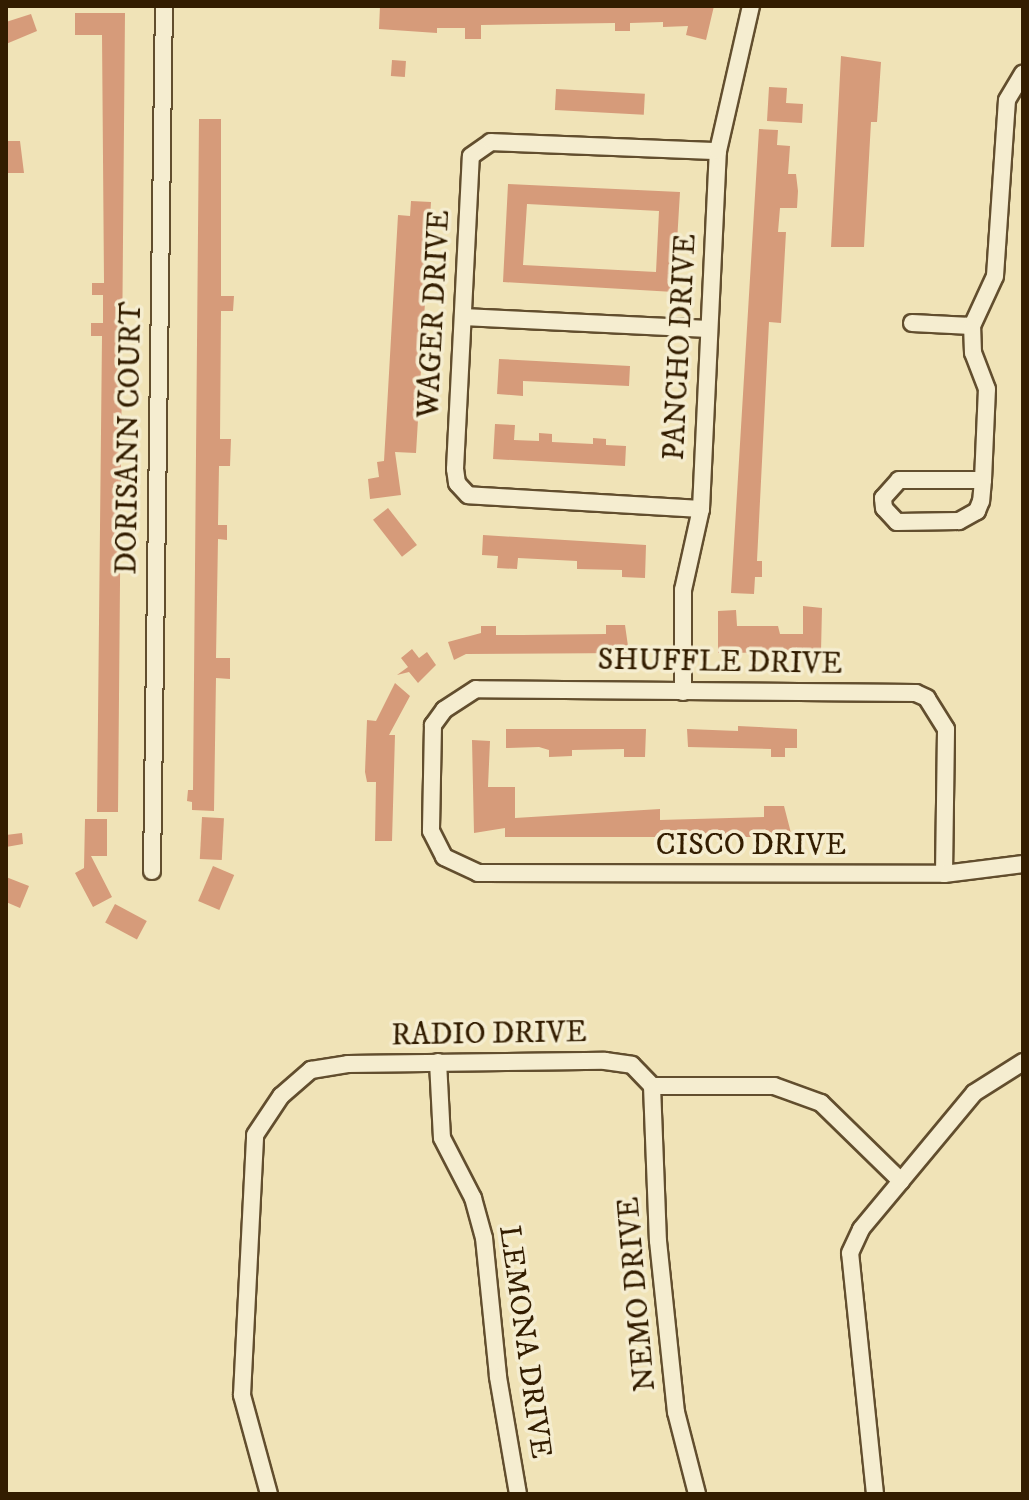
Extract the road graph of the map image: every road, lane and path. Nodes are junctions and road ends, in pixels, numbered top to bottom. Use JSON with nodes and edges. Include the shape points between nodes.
{"nodes":[{"id":1,"x":164,"y":6,"type":"edge"},
{"id":2,"x":751,"y":6,"type":"edge"},
{"id":3,"x":1023,"y":73,"type":"edge"},
{"id":4,"x":718,"y":151,"type":"junction"},
{"id":5,"x":463,"y":317,"type":"junction"},
{"id":6,"x":912,"y":323,"type":"dead end"},
{"id":7,"x":972,"y":326,"type":"junction"},
{"id":8,"x":709,"y":329,"type":"junction"},
{"id":9,"x":983,"y":480,"type":"junction"},
{"id":10,"x":701,"y":509,"type":"junction"},
{"id":11,"x":683,"y":692,"type":"junction"},
{"id":12,"x":1023,"y":864,"type":"edge"},
{"id":13,"x":152,"y":871,"type":"dead end"},
{"id":14,"x":478,"y":873,"type":"joint"},
{"id":15,"x":944,"y":874,"type":"junction"},
{"id":16,"x":438,"y":1062,"type":"junction"},
{"id":17,"x":1023,"y":1062,"type":"edge"},
{"id":18,"x":652,"y":1086,"type":"junction"},
{"id":19,"x":901,"y":1181,"type":"junction"},
{"id":20,"x":269,"y":1494,"type":"edge"},
{"id":21,"x":518,"y":1494,"type":"edge"},
{"id":22,"x":697,"y":1494,"type":"edge"},
{"id":23,"x":875,"y":1494,"type":"edge"}],
"edges":[{"from":1,"to":13,"type":"street","name":"DORISANN COURT"},
{"from":2,"to":4,"type":"street","name":"PANCHO DRIVE"},
{"from":3,"to":7,"type":"street","via":[[1007,100],[995,276]]},
{"from":4,"to":5,"type":"street","name":"WAGER DRIVE","via":[[491,142],[471,156]]},
{"from":4,"to":8,"type":"street","name":"PANCHO DRIVE"},
{"from":5,"to":8,"type":"street"},
{"from":5,"to":10,"type":"street","name":"WAGER DRIVE","via":[[455,469],[457,483],[468,495]]},
{"from":6,"to":7,"type":"street"},
{"from":7,"to":9,"type":"street","via":[[973,353],[987,389]]},
{"from":8,"to":10,"type":"street","name":"PANCHO DRIVE"},
{"from":9,"to":9,"type":"street","via":[[977,511],[959,521],[897,522],[884,508],[886,489],[899,480]]},
{"from":10,"to":11,"type":"street","name":"PANCHO DRIVE","via":[[683,590]]},
{"from":11,"to":14,"type":"street","name":"SHUFFLE DRIVE","via":[[476,689],[444,710],[433,725],[431,831],[444,857]]},
{"from":11,"to":15,"type":"street","name":"SHUFFLE DRIVE","via":[[916,693],[927,698],[946,729]]},
{"from":12,"to":15,"type":"street","name":"CISCO DRIVE"},
{"from":14,"to":15,"type":"street","name":"CISCO DRIVE"},
{"from":16,"to":18,"type":"street","name":"RADIO DRIVE","via":[[605,1061],[632,1065]]},
{"from":16,"to":20,"type":"street","name":"RADIO DRIVE","via":[[311,1070],[281,1096],[255,1135],[242,1395]]},
{"from":16,"to":21,"type":"street","name":"LEMONA DRIVE","via":[[442,1138],[473,1198],[484,1238],[498,1377]]},
{"from":17,"to":19,"type":"street","via":[[974,1093]]},
{"from":18,"to":19,"type":"street","via":[[774,1086],[795,1092],[821,1103]]},
{"from":18,"to":22,"type":"street","name":"NEMO DRIVE","via":[[658,1241],[676,1412]]},
{"from":19,"to":23,"type":"street","via":[[861,1229],[850,1253]]}]}
